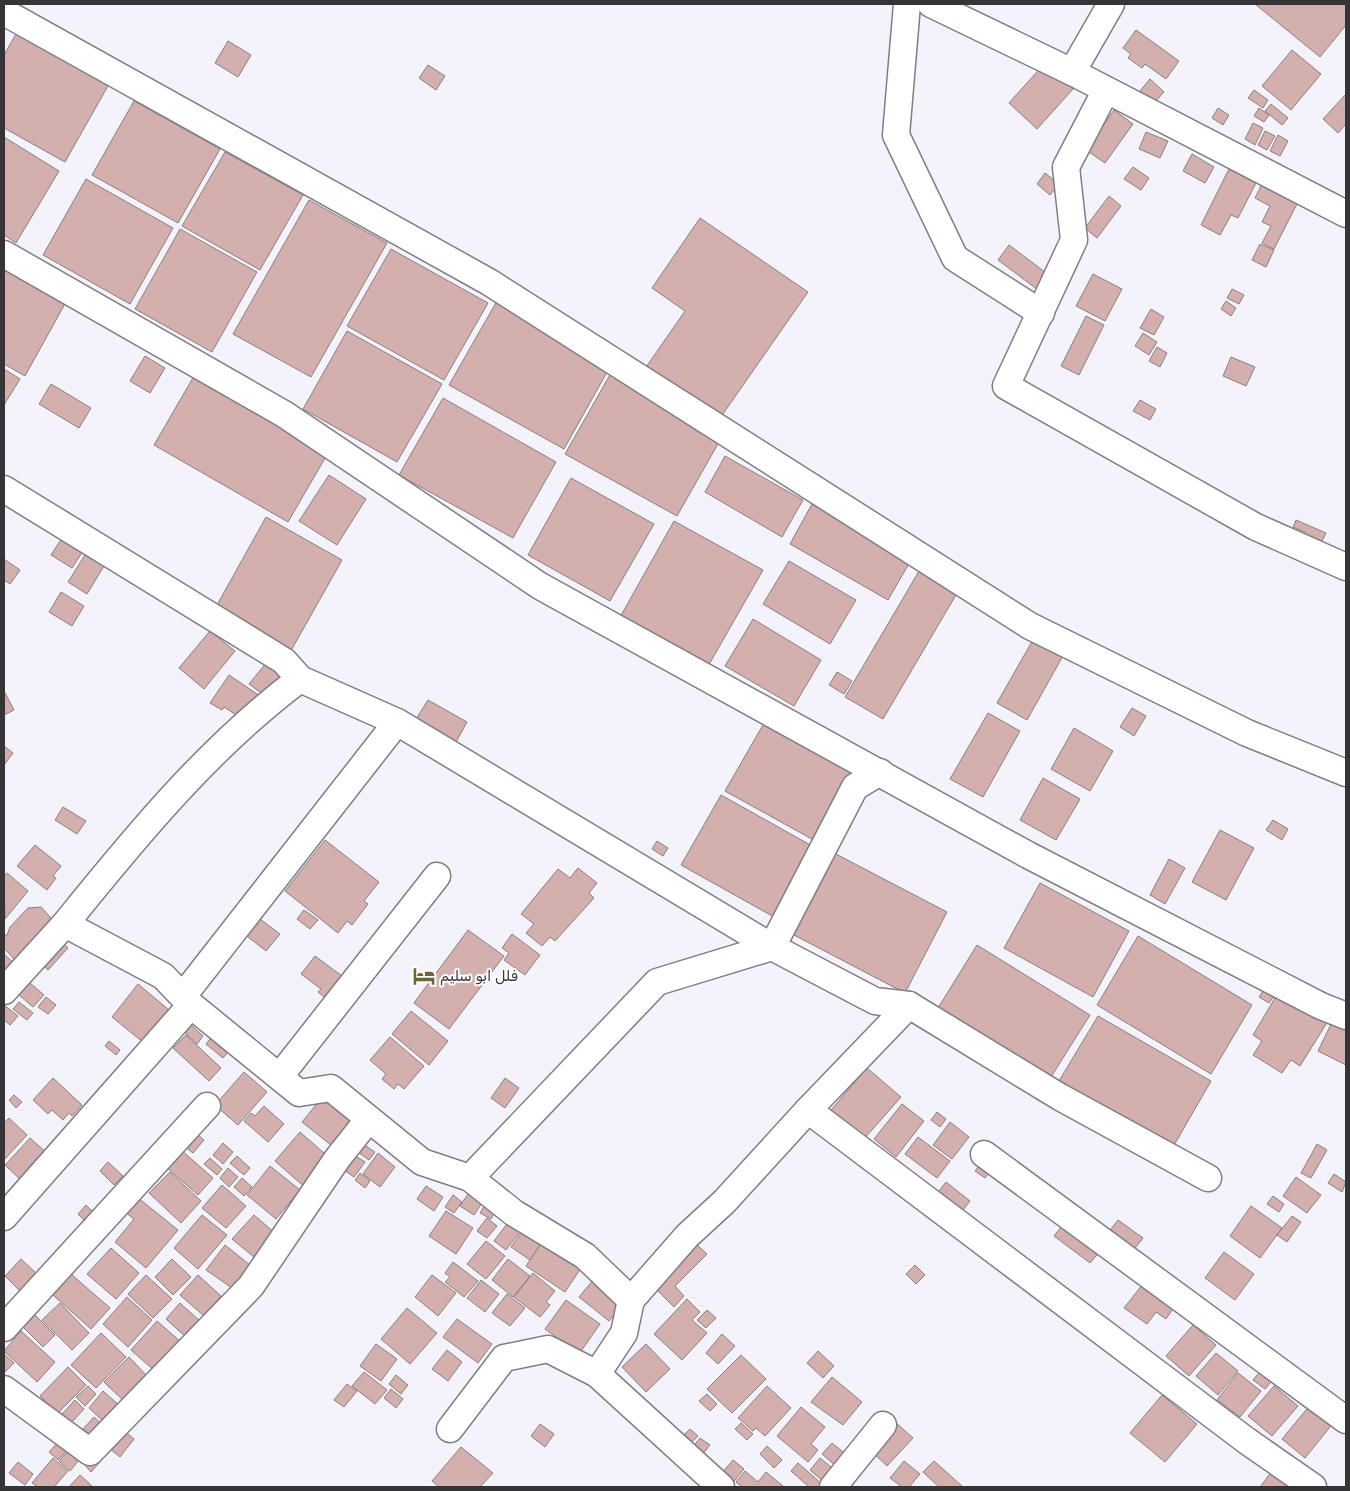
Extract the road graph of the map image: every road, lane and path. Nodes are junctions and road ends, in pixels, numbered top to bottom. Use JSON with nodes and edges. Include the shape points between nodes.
{"nodes":[{"id":1,"x":907,"y":4,"type":"edge"},
{"id":2,"x":931,"y":4,"type":"edge"},
{"id":3,"x":1111,"y":4,"type":"edge"},
{"id":4,"x":4,"y":12,"type":"edge"},
{"id":5,"x":1072,"y":72,"type":"junction"},
{"id":6,"x":1106,"y":90,"type":"junction"},
{"id":7,"x":1346,"y":214,"type":"edge"},
{"id":8,"x":4,"y":254,"type":"edge"},
{"id":9,"x":1041,"y":313,"type":"junction"},
{"id":10,"x":4,"y":489,"type":"edge"},
{"id":11,"x":1346,"y":567,"type":"edge"},
{"id":12,"x":300,"y":678,"type":"junction"},
{"id":13,"x":397,"y":722,"type":"junction"},
{"id":14,"x":880,"y":772,"type":"junction"},
{"id":15,"x":1346,"y":773,"type":"edge"},
{"id":16,"x":437,"y":876,"type":"dead end"},
{"id":17,"x":65,"y":924,"type":"junction"},
{"id":18,"x":772,"y":947,"type":"junction"},
{"id":19,"x":4,"y":991,"type":"edge"},
{"id":20,"x":187,"y":1000,"type":"junction"},
{"id":21,"x":909,"y":1005,"type":"junction"},
{"id":22,"x":1346,"y":1016,"type":"edge"},
{"id":23,"x":280,"y":1076,"type":"junction"},
{"id":24,"x":206,"y":1106,"type":"dead end"},
{"id":25,"x":808,"y":1110,"type":"junction"},
{"id":26,"x":368,"y":1120,"type":"junction"},
{"id":27,"x":984,"y":1154,"type":"dead end"},
{"id":28,"x":470,"y":1178,"type":"junction"},
{"id":29,"x":1208,"y":1178,"type":"dead end"},
{"id":30,"x":4,"y":1217,"type":"edge"},
{"id":31,"x":631,"y":1300,"type":"junction"},
{"id":32,"x":4,"y":1328,"type":"edge"},
{"id":33,"x":597,"y":1374,"type":"junction"},
{"id":34,"x":4,"y":1389,"type":"edge"},
{"id":35,"x":1346,"y":1420,"type":"edge"},
{"id":36,"x":883,"y":1425,"type":"dead end"},
{"id":37,"x":450,"y":1429,"type":"dead end"},
{"id":38,"x":721,"y":1487,"type":"edge"},
{"id":39,"x":833,"y":1487,"type":"edge"},
{"id":40,"x":1313,"y":1487,"type":"edge"}],
"edges":[{"from":1,"to":9,"type":"street","via":[[896,135],[955,258]]},
{"from":2,"to":5,"type":"street"},
{"from":3,"to":5,"type":"street"},
{"from":4,"to":15,"type":"street","via":[[488,282],[1030,626],[1247,733]]},
{"from":5,"to":6,"type":"street"},
{"from":6,"to":7,"type":"street"},
{"from":6,"to":9,"type":"street","via":[[1066,167],[1074,240]]},
{"from":8,"to":14,"type":"street","via":[[284,414],[540,586]]},
{"from":9,"to":11,"type":"street","via":[[1006,386],[1256,528]]},
{"from":10,"to":12,"type":"street","via":[[284,662]]},
{"from":12,"to":13,"type":"street"},
{"from":12,"to":17,"type":"street","via":[[264,706],[212,756],[122,854]]},
{"from":13,"to":18,"type":"street"},
{"from":13,"to":20,"type":"street"},
{"from":14,"to":18,"type":"street","via":[[855,787]]},
{"from":14,"to":22,"type":"street","via":[[1028,855]]},
{"from":16,"to":23,"type":"street"},
{"from":17,"to":19,"type":"street"},
{"from":17,"to":20,"type":"street","via":[[163,976]]},
{"from":18,"to":21,"type":"street","via":[[874,1001]]},
{"from":18,"to":28,"type":"street","via":[[657,982]]},
{"from":20,"to":23,"type":"street"},
{"from":20,"to":30,"type":"street"},
{"from":21,"to":25,"type":"street"},
{"from":21,"to":29,"type":"street","via":[[1060,1097]]},
{"from":23,"to":26,"type":"street","via":[[299,1092],[331,1088]]},
{"from":24,"to":32,"type":"street"},
{"from":25,"to":31,"type":"street","via":[[724,1202],[687,1236]]},
{"from":25,"to":40,"type":"street","via":[[1247,1441]]},
{"from":26,"to":28,"type":"street","via":[[422,1162]]},
{"from":26,"to":34,"type":"street","via":[[337,1159],[251,1286],[90,1452]]},
{"from":27,"to":35,"type":"street"},
{"from":28,"to":31,"type":"street","via":[[514,1213],[585,1256]]},
{"from":31,"to":33,"type":"street","via":[[624,1332]]},
{"from":33,"to":37,"type":"street","via":[[548,1350],[504,1358]]},
{"from":33,"to":38,"type":"street"},
{"from":36,"to":39,"type":"street"}]}
